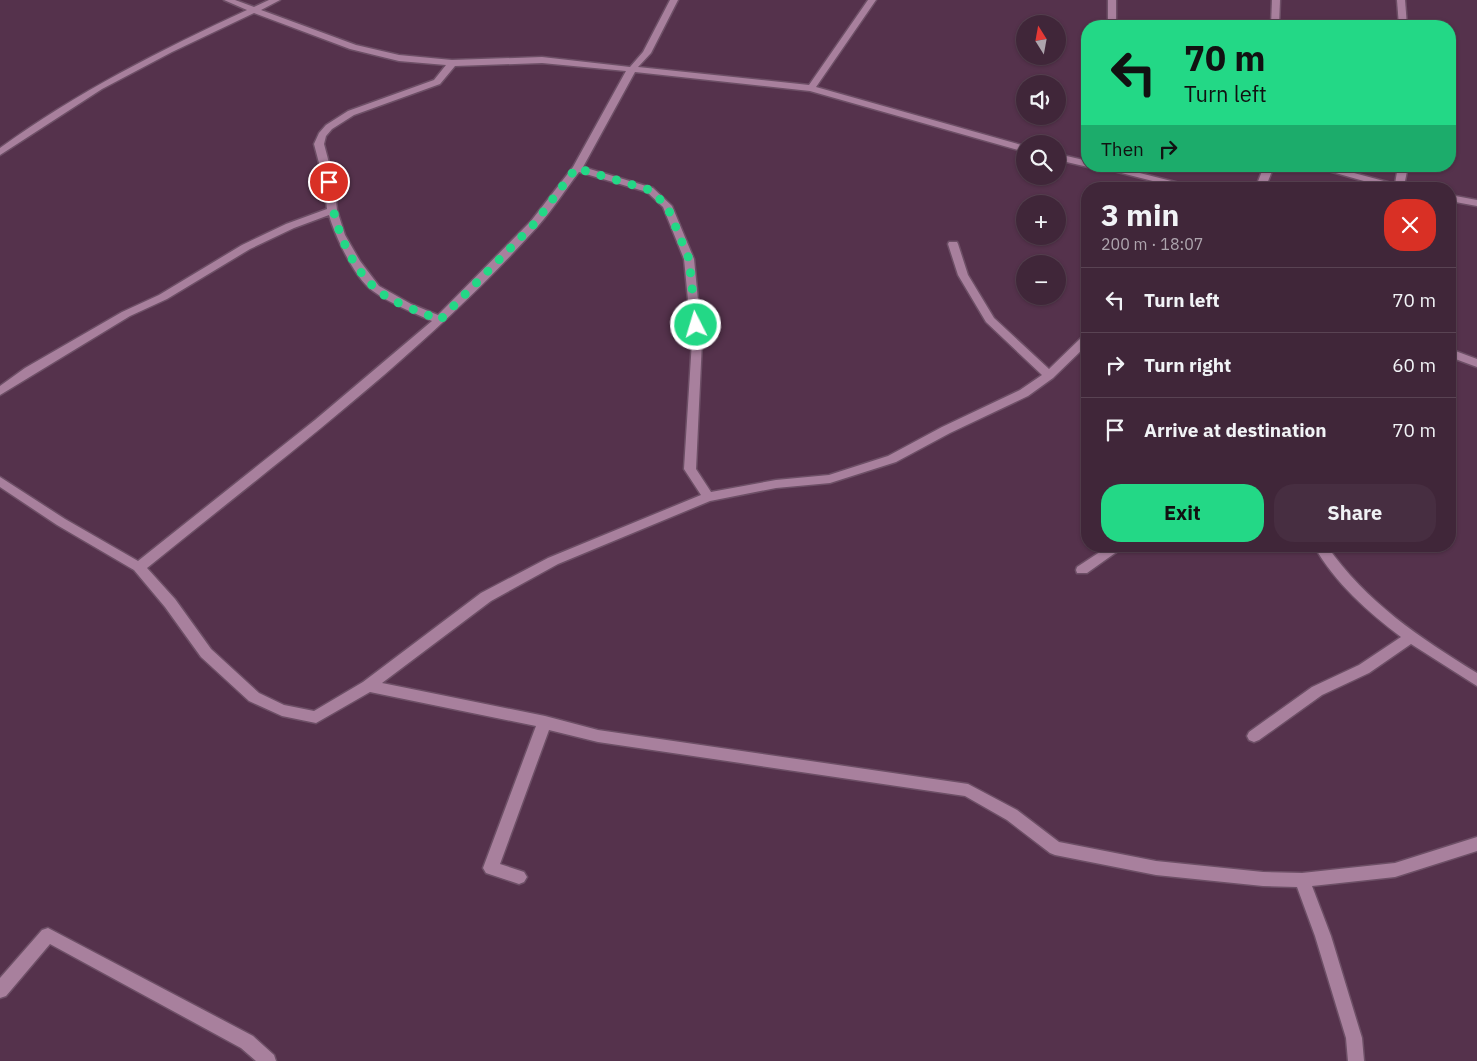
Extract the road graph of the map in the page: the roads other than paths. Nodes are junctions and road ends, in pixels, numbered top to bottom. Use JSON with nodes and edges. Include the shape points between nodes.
{"nodes":[{"id":1,"x":228,"y":0,"type":"edge"},
{"id":2,"x":276,"y":0,"type":"edge"},
{"id":3,"x":674,"y":0,"type":"edge"},
{"id":4,"x":872,"y":0,"type":"edge"},
{"id":5,"x":1112,"y":0,"type":"edge"},
{"id":6,"x":1276,"y":0,"type":"edge"},
{"id":7,"x":1401,"y":0,"type":"edge"},
{"id":8,"x":253,"y":10,"type":"junction"},
{"id":9,"x":1112,"y":20,"type":"edge"},
{"id":10,"x":1275,"y":20,"type":"edge"},
{"id":11,"x":1403,"y":20,"type":"edge"},
{"id":12,"x":452,"y":63,"type":"junction"},
{"id":13,"x":632,"y":69,"type":"junction"},
{"id":14,"x":810,"y":88,"type":"junction"},
{"id":15,"x":1016,"y":146,"type":"edge"},
{"id":16,"x":0,"y":152,"type":"edge"},
{"id":17,"x":1066,"y":159,"type":"edge"},
{"id":18,"x":1081,"y":162,"type":"edge"},
{"id":19,"x":576,"y":168,"type":"junction"},
{"id":20,"x":1124,"y":172,"type":"edge"},
{"id":21,"x":1339,"y":172,"type":"edge"},
{"id":22,"x":1167,"y":182,"type":"edge"},
{"id":23,"x":1378,"y":182,"type":"edge"},
{"id":24,"x":1456,"y":199,"type":"edge"},
{"id":25,"x":1477,"y":203,"type":"edge"},
{"id":26,"x":332,"y":210,"type":"junction"},
{"id":27,"x":953,"y":244,"type":"dead end"},
{"id":28,"x":440,"y":320,"type":"junction"},
{"id":29,"x":1081,"y":344,"type":"edge"},
{"id":30,"x":1456,"y":355,"type":"edge"},
{"id":31,"x":1477,"y":363,"type":"edge"},
{"id":32,"x":1049,"y":374,"type":"junction"},
{"id":33,"x":0,"y":390,"type":"edge"},
{"id":34,"x":0,"y":480,"type":"edge"},
{"id":35,"x":708,"y":497,"type":"junction"},
{"id":36,"x":1110,"y":552,"type":"edge"},
{"id":37,"x":1324,"y":552,"type":"edge"},
{"id":38,"x":139,"y":567,"type":"junction"},
{"id":39,"x":1082,"y":570,"type":"dead end"},
{"id":40,"x":1410,"y":638,"type":"junction"},
{"id":41,"x":1477,"y":680,"type":"edge"},
{"id":42,"x":368,"y":686,"type":"junction"},
{"id":43,"x":545,"y":722,"type":"junction"},
{"id":44,"x":1254,"y":736,"type":"dead end"},
{"id":45,"x":1477,"y":844,"type":"edge"},
{"id":46,"x":519,"y":877,"type":"dead end"},
{"id":47,"x":1302,"y":880,"type":"junction"},
{"id":48,"x":0,"y":990,"type":"edge"},
{"id":49,"x":268,"y":1061,"type":"edge"},
{"id":50,"x":1356,"y":1061,"type":"edge"}],
"edges":[{"from":1,"to":8,"type":"street"},
{"from":2,"to":8,"type":"street"},
{"from":3,"to":13,"type":"street","via":[[648,53]]},
{"from":4,"to":14,"type":"street"},
{"from":5,"to":9,"type":"street"},
{"from":6,"to":10,"type":"street"},
{"from":7,"to":11,"type":"street"},
{"from":8,"to":12,"type":"street","via":[[353,47],[398,58]]},
{"from":8,"to":16,"type":"street","via":[[90,92]]},
{"from":12,"to":13,"type":"street","via":[[542,60]]},
{"from":12,"to":26,"type":"street","via":[[437,82],[351,112],[322,135],[319,144]]},
{"from":13,"to":14,"type":"street"},
{"from":13,"to":19,"type":"street"},
{"from":14,"to":15,"type":"street"},
{"from":17,"to":18,"type":"street"},
{"from":19,"to":28,"type":"street","via":[[535,223]]},
{"from":19,"to":35,"type":"street","via":[[650,190],[667,206],[689,259],[697,341],[690,470]]},
{"from":20,"to":22,"type":"street"},
{"from":21,"to":23,"type":"street"},
{"from":24,"to":25,"type":"street"},
{"from":26,"to":28,"type":"street","via":[[340,235],[375,288]]},
{"from":26,"to":33,"type":"street","via":[[246,247]]},
{"from":27,"to":32,"type":"street","via":[[963,274],[990,320]]},
{"from":28,"to":38,"type":"street","via":[[319,423]]},
{"from":29,"to":32,"type":"street"},
{"from":30,"to":31,"type":"street"},
{"from":32,"to":35,"type":"street","via":[[1024,393],[892,460],[830,479],[776,484]]},
{"from":34,"to":38,"type":"street","via":[[61,522]]},
{"from":35,"to":42,"type":"street","via":[[553,561],[486,597]]},
{"from":36,"to":39,"type":"street"},
{"from":37,"to":40,"type":"street","via":[[1335,570],[1371,607]]},
{"from":38,"to":42,"type":"street","via":[[206,653],[254,697],[282,710],[316,717]]},
{"from":40,"to":41,"type":"street"},
{"from":40,"to":44,"type":"street","via":[[1364,669],[1317,691]]},
{"from":42,"to":43,"type":"street"},
{"from":43,"to":46,"type":"street","via":[[491,868]]},
{"from":43,"to":47,"type":"street","via":[[598,736],[968,790],[1012,815],[1055,848],[1156,868]]},
{"from":45,"to":47,"type":"street","via":[[1395,870]]},
{"from":47,"to":50,"type":"street","via":[[1351,1029]]},
{"from":48,"to":49,"type":"street","via":[[48,935],[247,1042]]}]}
